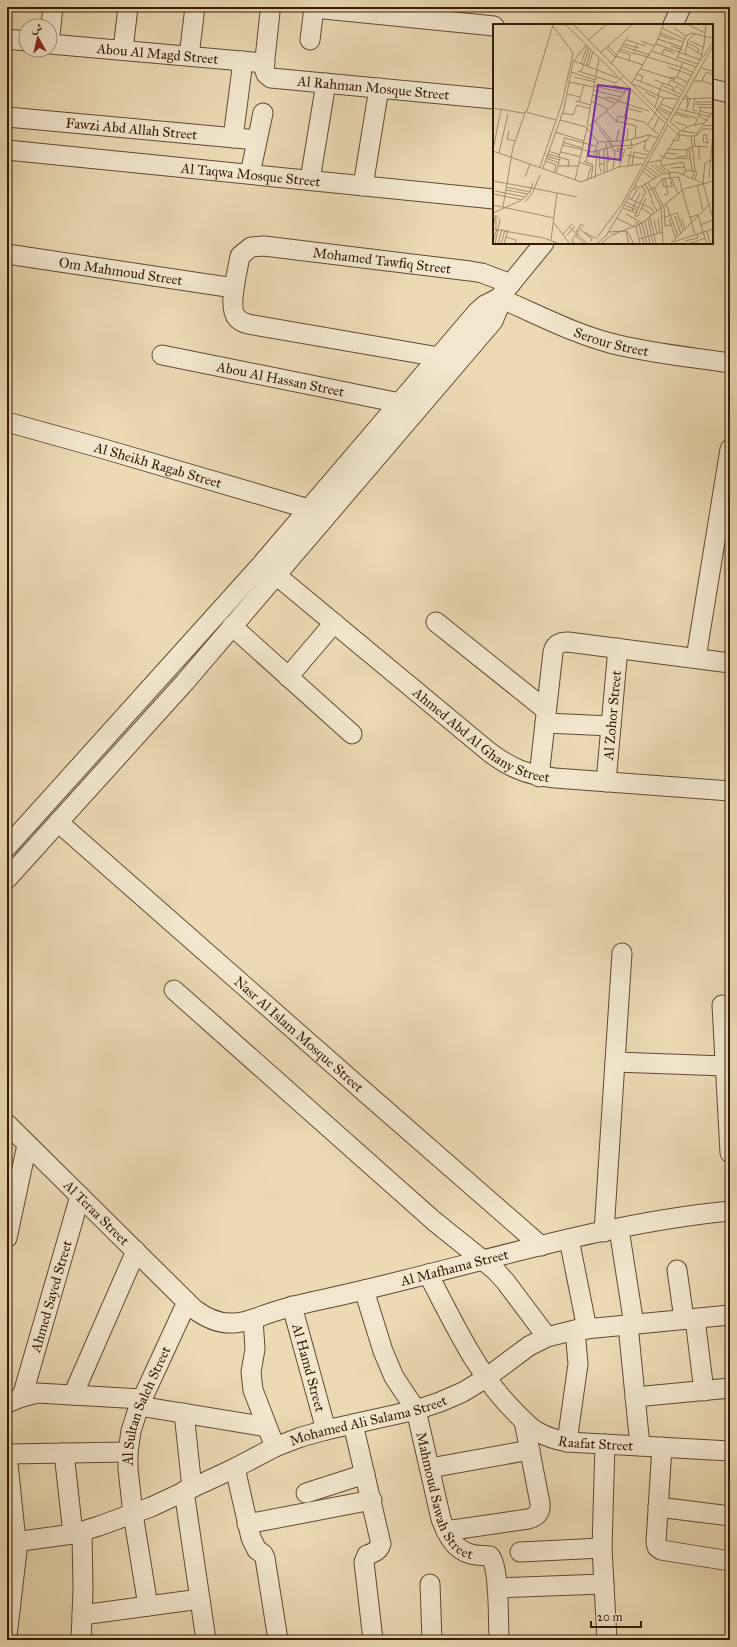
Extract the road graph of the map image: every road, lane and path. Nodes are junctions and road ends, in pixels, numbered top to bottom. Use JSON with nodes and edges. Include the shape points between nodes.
{"nodes":[{"id":1,"x":53,"y":7,"type":"edge"},
{"id":2,"x":128,"y":7,"type":"edge"},
{"id":3,"x":195,"y":7,"type":"edge"},
{"id":4,"x":681,"y":7,"type":"edge"},
{"id":5,"x":314,"y":8,"type":"edge"},
{"id":6,"x":380,"y":11,"type":"edge"},
{"id":7,"x":270,"y":12,"type":"dead end"},
{"id":8,"x":52,"y":18,"type":"edge"},
{"id":9,"x":673,"y":24,"type":"edge"},
{"id":10,"x":493,"y":26,"type":"edge"},
{"id":11,"x":7,"y":39,"type":"edge"},
{"id":12,"x":18,"y":40,"type":"edge"},
{"id":13,"x":310,"y":40,"type":"dead end"},
{"id":14,"x":58,"y":45,"type":"edge"},
{"id":15,"x":123,"y":50,"type":"junction"},
{"id":16,"x":190,"y":56,"type":"junction"},
{"id":17,"x":243,"y":61,"type":"junction"},
{"id":18,"x":265,"y":63,"type":"junction"},
{"id":19,"x":326,"y":83,"type":"junction"},
{"id":20,"x":379,"y":88,"type":"junction"},
{"id":21,"x":713,"y":89,"type":"edge"},
{"id":22,"x":730,"y":93,"type":"edge"},
{"id":23,"x":493,"y":99,"type":"edge"},
{"id":24,"x":263,"y":113,"type":"dead end"},
{"id":25,"x":7,"y":117,"type":"edge"},
{"id":26,"x":233,"y":138,"type":"junction"},
{"id":27,"x":257,"y":140,"type":"junction"},
{"id":28,"x":7,"y":150,"type":"edge"},
{"id":29,"x":250,"y":174,"type":"junction"},
{"id":30,"x":310,"y":180,"type":"junction"},
{"id":31,"x":363,"y":186,"type":"junction"},
{"id":32,"x":493,"y":199,"type":"edge"},
{"id":33,"x":543,"y":244,"type":"edge"},
{"id":34,"x":7,"y":254,"type":"edge"},
{"id":35,"x":234,"y":288,"type":"junction"},
{"id":36,"x":505,"y":291,"type":"junction"},
{"id":37,"x":162,"y":355,"type":"dead end"},
{"id":38,"x":439,"y":357,"type":"junction"},
{"id":39,"x":730,"y":363,"type":"edge"},
{"id":40,"x":400,"y":403,"type":"junction"},
{"id":41,"x":7,"y":422,"type":"edge"},
{"id":42,"x":730,"y":449,"type":"edge"},
{"id":43,"x":309,"y":509,"type":"junction"},
{"id":44,"x":276,"y":575,"type":"junction"},
{"id":45,"x":436,"y":622,"type":"dead end"},
{"id":46,"x":334,"y":623,"type":"junction"},
{"id":47,"x":232,"y":626,"type":"junction"},
{"id":48,"x":618,"y":648,"type":"junction"},
{"id":49,"x":696,"y":658,"type":"junction"},
{"id":50,"x":730,"y":663,"type":"edge"},
{"id":51,"x":288,"y":677,"type":"junction"},
{"id":52,"x":546,"y":717,"type":"junction"},
{"id":53,"x":611,"y":726,"type":"junction"},
{"id":54,"x":352,"y":734,"type":"dead end"},
{"id":55,"x":539,"y":777,"type":"junction"},
{"id":56,"x":606,"y":782,"type":"junction"},
{"id":57,"x":730,"y":791,"type":"edge"},
{"id":58,"x":58,"y":822,"type":"junction"},
{"id":59,"x":7,"y":847,"type":"edge"},
{"id":60,"x":7,"y":879,"type":"edge"},
{"id":61,"x":622,"y":953,"type":"dead end"},
{"id":62,"x":174,"y":990,"type":"dead end"},
{"id":63,"x":722,"y":1005,"type":"dead end"},
{"id":64,"x":615,"y":1062,"type":"junction"},
{"id":65,"x":725,"y":1066,"type":"junction"},
{"id":66,"x":7,"y":1124,"type":"edge"},
{"id":67,"x":27,"y":1144,"type":"junction"},
{"id":68,"x":730,"y":1153,"type":"edge"},
{"id":69,"x":80,"y":1196,"type":"junction"},
{"id":70,"x":730,"y":1211,"type":"edge"},
{"id":71,"x":611,"y":1230,"type":"junction"},
{"id":72,"x":7,"y":1238,"type":"edge"},
{"id":73,"x":568,"y":1240,"type":"junction"},
{"id":74,"x":541,"y":1246,"type":"junction"},
{"id":75,"x":136,"y":1251,"type":"junction"},
{"id":76,"x":484,"y":1261,"type":"junction"},
{"id":77,"x":677,"y":1270,"type":"dead end"},
{"id":78,"x":428,"y":1274,"type":"junction"},
{"id":79,"x":364,"y":1290,"type":"junction"},
{"id":80,"x":187,"y":1302,"type":"junction"},
{"id":81,"x":292,"y":1306,"type":"junction"},
{"id":82,"x":730,"y":1315,"type":"edge"},
{"id":83,"x":253,"y":1319,"type":"junction"},
{"id":84,"x":690,"y":1319,"type":"junction"},
{"id":85,"x":631,"y":1325,"type":"junction"},
{"id":86,"x":581,"y":1330,"type":"junction"},
{"id":87,"x":547,"y":1337,"type":"junction"},
{"id":88,"x":486,"y":1378,"type":"junction"},
{"id":89,"x":730,"y":1388,"type":"edge"},
{"id":90,"x":704,"y":1391,"type":"junction"},
{"id":91,"x":73,"y":1395,"type":"junction"},
{"id":92,"x":635,"y":1397,"type":"junction"},
{"id":93,"x":15,"y":1400,"type":"edge"},
{"id":94,"x":141,"y":1402,"type":"junction"},
{"id":95,"x":416,"y":1410,"type":"junction"},
{"id":96,"x":184,"y":1413,"type":"junction"},
{"id":97,"x":524,"y":1421,"type":"junction"},
{"id":98,"x":353,"y":1424,"type":"junction"},
{"id":99,"x":267,"y":1427,"type":"junction"},
{"id":100,"x":326,"y":1430,"type":"junction"},
{"id":101,"x":567,"y":1442,"type":"junction"},
{"id":102,"x":605,"y":1444,"type":"junction"},
{"id":103,"x":640,"y":1446,"type":"junction"},
{"id":104,"x":275,"y":1447,"type":"junction"},
{"id":105,"x":662,"y":1447,"type":"junction"},
{"id":106,"x":530,"y":1450,"type":"junction"},
{"id":107,"x":730,"y":1451,"type":"edge"},
{"id":108,"x":128,"y":1452,"type":"junction"},
{"id":109,"x":64,"y":1453,"type":"junction"},
{"id":110,"x":7,"y":1454,"type":"edge"},
{"id":111,"x":235,"y":1468,"type":"junction"},
{"id":112,"x":430,"y":1468,"type":"junction"},
{"id":113,"x":365,"y":1474,"type":"junction"},
{"id":114,"x":188,"y":1490,"type":"junction"},
{"id":115,"x":306,"y":1492,"type":"dead end"},
{"id":116,"x":372,"y":1500,"type":"junction"},
{"id":117,"x":658,"y":1507,"type":"junction"},
{"id":118,"x":133,"y":1514,"type":"junction"},
{"id":119,"x":730,"y":1516,"type":"edge"},
{"id":120,"x":247,"y":1524,"type":"junction"},
{"id":121,"x":446,"y":1531,"type":"junction"},
{"id":122,"x":77,"y":1533,"type":"junction"},
{"id":123,"x":12,"y":1542,"type":"edge"},
{"id":124,"x":602,"y":1548,"type":"junction"},
{"id":125,"x":520,"y":1552,"type":"dead end"},
{"id":126,"x":730,"y":1562,"type":"edge"},
{"id":127,"x":430,"y":1584,"type":"dead end"},
{"id":128,"x":604,"y":1584,"type":"junction"},
{"id":129,"x":497,"y":1588,"type":"junction"},
{"id":130,"x":200,"y":1599,"type":"junction"},
{"id":131,"x":148,"y":1606,"type":"junction"},
{"id":132,"x":82,"y":1615,"type":"junction"},
{"id":133,"x":7,"y":1636,"type":"edge"},
{"id":134,"x":81,"y":1640,"type":"edge"},
{"id":135,"x":206,"y":1640,"type":"edge"},
{"id":136,"x":278,"y":1640,"type":"edge"},
{"id":137,"x":373,"y":1640,"type":"edge"},
{"id":138,"x":432,"y":1640,"type":"edge"},
{"id":139,"x":499,"y":1640,"type":"edge"},
{"id":140,"x":607,"y":1640,"type":"edge"}],
"edges":[{"from":1,"to":8,"type":"street"},
{"from":2,"to":15,"type":"street"},
{"from":3,"to":16,"type":"street"},
{"from":4,"to":9,"type":"street"},
{"from":5,"to":6,"type":"street"},
{"from":5,"to":13,"type":"street"},
{"from":6,"to":10,"type":"street"},
{"from":7,"to":18,"type":"street"},
{"from":11,"to":12,"type":"street"},
{"from":14,"to":15,"type":"street","name":"Abou Al Magd Street"},
{"from":15,"to":16,"type":"street","name":"Abou Al Magd Street"},
{"from":16,"to":17,"type":"street","name":"Abou Al Magd Street"},
{"from":17,"to":18,"type":"street","name":"Abou Al Magd Street"},
{"from":17,"to":26,"type":"street"},
{"from":18,"to":19,"type":"street","name":"Al Rahman Mosque Street","via":[[265,72],[271,78]]},
{"from":19,"to":20,"type":"street","name":"Al Rahman Mosque Street"},
{"from":19,"to":30,"type":"street"},
{"from":20,"to":23,"type":"street","name":"Al Rahman Mosque Street"},
{"from":20,"to":31,"type":"street"},
{"from":21,"to":22,"type":"street"},
{"from":24,"to":27,"type":"street"},
{"from":25,"to":26,"type":"street","name":"Fawzi Abd Allah Street"},
{"from":26,"to":27,"type":"street","name":"Fawzi Abd Allah Street"},
{"from":27,"to":29,"type":"street"},
{"from":28,"to":29,"type":"street","name":"Al Taqwa Mosque Street"},
{"from":29,"to":30,"type":"street","name":"Al Taqwa Mosque Street"},
{"from":30,"to":31,"type":"street","name":"Al Taqwa Mosque Street"},
{"from":31,"to":32,"type":"street","name":"Al Taqwa Mosque Street"},
{"from":33,"to":36,"type":"street"},
{"from":34,"to":35,"type":"street","name":"Om Mahmoud Street"},
{"from":35,"to":36,"type":"street","name":"Mohamed Tawfiq Street","via":[[240,256],[251,247],[264,246],[470,271],[482,274]]},
{"from":35,"to":38,"type":"street","via":[[232,305],[236,317],[248,324]]},
{"from":36,"to":38,"type":"street","via":[[477,312]]},
{"from":36,"to":39,"type":"street","name":"Serour Street","via":[[588,336],[609,343]]},
{"from":36,"to":44,"type":"street","via":[[493,321]]},
{"from":37,"to":40,"type":"street","name":"Abou Al Hassan Street"},
{"from":38,"to":40,"type":"street"},
{"from":40,"to":43,"type":"street"},
{"from":41,"to":43,"type":"street","name":"Al Sheikh Ragab Street"},
{"from":42,"to":49,"type":"street"},
{"from":43,"to":59,"type":"street"},
{"from":44,"to":46,"type":"street","name":"Ahmed Abd Al Ghany Street"},
{"from":44,"to":47,"type":"street"},
{"from":45,"to":52,"type":"street"},
{"from":46,"to":51,"type":"street"},
{"from":46,"to":55,"type":"street","name":"Ahmed Abd Al Ghany Street","via":[[502,762],[518,771]]},
{"from":47,"to":51,"type":"street"},
{"from":47,"to":58,"type":"street","via":[[185,682]]},
{"from":48,"to":49,"type":"street"},
{"from":48,"to":52,"type":"street","via":[[568,642],[555,646]]},
{"from":48,"to":53,"type":"street","name":"Al Zohor Street"},
{"from":49,"to":50,"type":"street"},
{"from":51,"to":54,"type":"street"},
{"from":52,"to":53,"type":"street"},
{"from":52,"to":55,"type":"street"},
{"from":53,"to":56,"type":"street","name":"Al Zohor Street"},
{"from":55,"to":56,"type":"street","name":"Ahmed Abd Al Ghany Street"},
{"from":56,"to":57,"type":"street","name":"Ahmed Abd Al Ghany Street"},
{"from":58,"to":60,"type":"street"},
{"from":58,"to":74,"type":"street","name":"Nasr Al Islam Mosque Street"},
{"from":61,"to":64,"type":"street"},
{"from":62,"to":76,"type":"street","via":[[434,1221]]},
{"from":63,"to":65,"type":"street"},
{"from":64,"to":65,"type":"street"},
{"from":64,"to":71,"type":"street"},
{"from":65,"to":68,"type":"street"},
{"from":66,"to":67,"type":"street","name":"Al Teraa Street"},
{"from":67,"to":69,"type":"street","name":"Al Teraa Street"},
{"from":67,"to":72,"type":"street"},
{"from":69,"to":75,"type":"street","name":"Al Teraa Street"},
{"from":69,"to":93,"type":"street","name":"Ahmed Sayed Street"},
{"from":70,"to":71,"type":"street","name":"Al Mafhama Street","via":[[685,1216]]},
{"from":71,"to":73,"type":"street","name":"Al Mafhama Street"},
{"from":71,"to":85,"type":"street"},
{"from":73,"to":74,"type":"street","name":"Al Mafhama Street"},
{"from":73,"to":86,"type":"street"},
{"from":74,"to":76,"type":"street","name":"Al Mafhama Street"},
{"from":75,"to":80,"type":"street","name":"Al Teraa Street"},
{"from":75,"to":91,"type":"street"},
{"from":76,"to":78,"type":"street","name":"Al Mafhama Street"},
{"from":76,"to":87,"type":"street","via":[[505,1281]]},
{"from":77,"to":84,"type":"street"},
{"from":78,"to":79,"type":"street","name":"Al Mafhama Street"},
{"from":78,"to":88,"type":"street","name":"Raafat Street"},
{"from":79,"to":81,"type":"street","name":"Al Mafhama Street"},
{"from":79,"to":95,"type":"street","via":[[394,1377]]},
{"from":80,"to":83,"type":"street","name":"Al Mafhama Street","via":[[202,1316],[217,1321],[233,1323]]},
{"from":80,"to":94,"type":"street","name":"Al Sultan Saleh Street"},
{"from":81,"to":83,"type":"street","name":"Al Mafhama Street"},
{"from":81,"to":100,"type":"street","name":"Al Hamd Street"},
{"from":82,"to":84,"type":"street","name":"Mohamed Ali Salama Street"},
{"from":83,"to":99,"type":"street","via":[[255,1349],[251,1381]]},
{"from":84,"to":85,"type":"street","name":"Mohamed Ali Salama Street"},
{"from":84,"to":90,"type":"street"},
{"from":85,"to":86,"type":"street","name":"Mohamed Ali Salama Street"},
{"from":85,"to":92,"type":"street"},
{"from":86,"to":87,"type":"street","name":"Mohamed Ali Salama Street"},
{"from":86,"to":101,"type":"street"},
{"from":87,"to":88,"type":"street","name":"Mohamed Ali Salama Street","via":[[529,1346]]},
{"from":88,"to":95,"type":"street","name":"Mohamed Ali Salama Street","via":[[463,1392]]},
{"from":88,"to":97,"type":"street","name":"Raafat Street"},
{"from":89,"to":90,"type":"street"},
{"from":90,"to":92,"type":"street"},
{"from":91,"to":93,"type":"street","via":[[37,1394]]},
{"from":91,"to":94,"type":"street"},
{"from":92,"to":103,"type":"street"},
{"from":94,"to":96,"type":"street"},
{"from":94,"to":108,"type":"street","name":"Al Sultan Saleh Street"},
{"from":95,"to":98,"type":"street","name":"Mohamed Ali Salama Street"},
{"from":95,"to":112,"type":"street","name":"Mahmoud Sawah Street"},
{"from":96,"to":99,"type":"street"},
{"from":96,"to":114,"type":"street"},
{"from":97,"to":101,"type":"street","name":"Raafat Street","via":[[550,1438]]},
{"from":97,"to":106,"type":"street"},
{"from":98,"to":100,"type":"street","name":"Mohamed Ali Salama Street"},
{"from":98,"to":113,"type":"street"},
{"from":99,"to":104,"type":"street"},
{"from":100,"to":104,"type":"street","name":"Mohamed Ali Salama Street"},
{"from":101,"to":102,"type":"street","name":"Raafat Street"},
{"from":102,"to":103,"type":"street","name":"Raafat Street"},
{"from":102,"to":124,"type":"street"},
{"from":103,"to":105,"type":"street","name":"Raafat Street"},
{"from":104,"to":111,"type":"street","name":"Mohamed Ali Salama Street"},
{"from":105,"to":107,"type":"street","name":"Raafat Street"},
{"from":105,"to":117,"type":"street"},
{"from":106,"to":112,"type":"street"},
{"from":106,"to":121,"type":"street","via":[[541,1507],[538,1514],[528,1519]]},
{"from":108,"to":109,"type":"street"},
{"from":108,"to":118,"type":"street","name":"Al Sultan Saleh Street"},
{"from":109,"to":110,"type":"street"},
{"from":109,"to":122,"type":"street"},
{"from":110,"to":123,"type":"street"},
{"from":111,"to":114,"type":"street","name":"Mohamed Ali Salama Street"},
{"from":111,"to":120,"type":"street"},
{"from":112,"to":121,"type":"street","name":"Mahmoud Sawah Street"},
{"from":113,"to":115,"type":"street"},
{"from":113,"to":116,"type":"street"},
{"from":114,"to":118,"type":"street","name":"Mohamed Ali Salama Street"},
{"from":114,"to":130,"type":"street"},
{"from":116,"to":120,"type":"street"},
{"from":116,"to":137,"type":"street","via":[[381,1544],[380,1548],[365,1558],[364,1571]]},
{"from":117,"to":119,"type":"street"},
{"from":117,"to":126,"type":"street","via":[[656,1544],[659,1549]]},
{"from":118,"to":122,"type":"street","name":"Mohamed Ali Salama Street"},
{"from":118,"to":131,"type":"street","name":"Al Sultan Saleh Street"},
{"from":120,"to":136,"type":"street","via":[[254,1545],[265,1558]]},
{"from":121,"to":129,"type":"street","name":"Mahmoud Sawah Street","via":[[452,1542],[460,1549],[472,1555],[490,1556],[494,1561]]},
{"from":122,"to":123,"type":"street","name":"Mohamed Ali Salama Street"},
{"from":122,"to":132,"type":"street"},
{"from":123,"to":133,"type":"street","via":[[16,1555]]},
{"from":124,"to":125,"type":"street"},
{"from":124,"to":128,"type":"street"},
{"from":127,"to":138,"type":"street"},
{"from":128,"to":129,"type":"street"},
{"from":128,"to":140,"type":"street"},
{"from":129,"to":139,"type":"street"},
{"from":130,"to":131,"type":"street"},
{"from":130,"to":135,"type":"street"},
{"from":131,"to":132,"type":"street"},
{"from":132,"to":134,"type":"street"}]}
